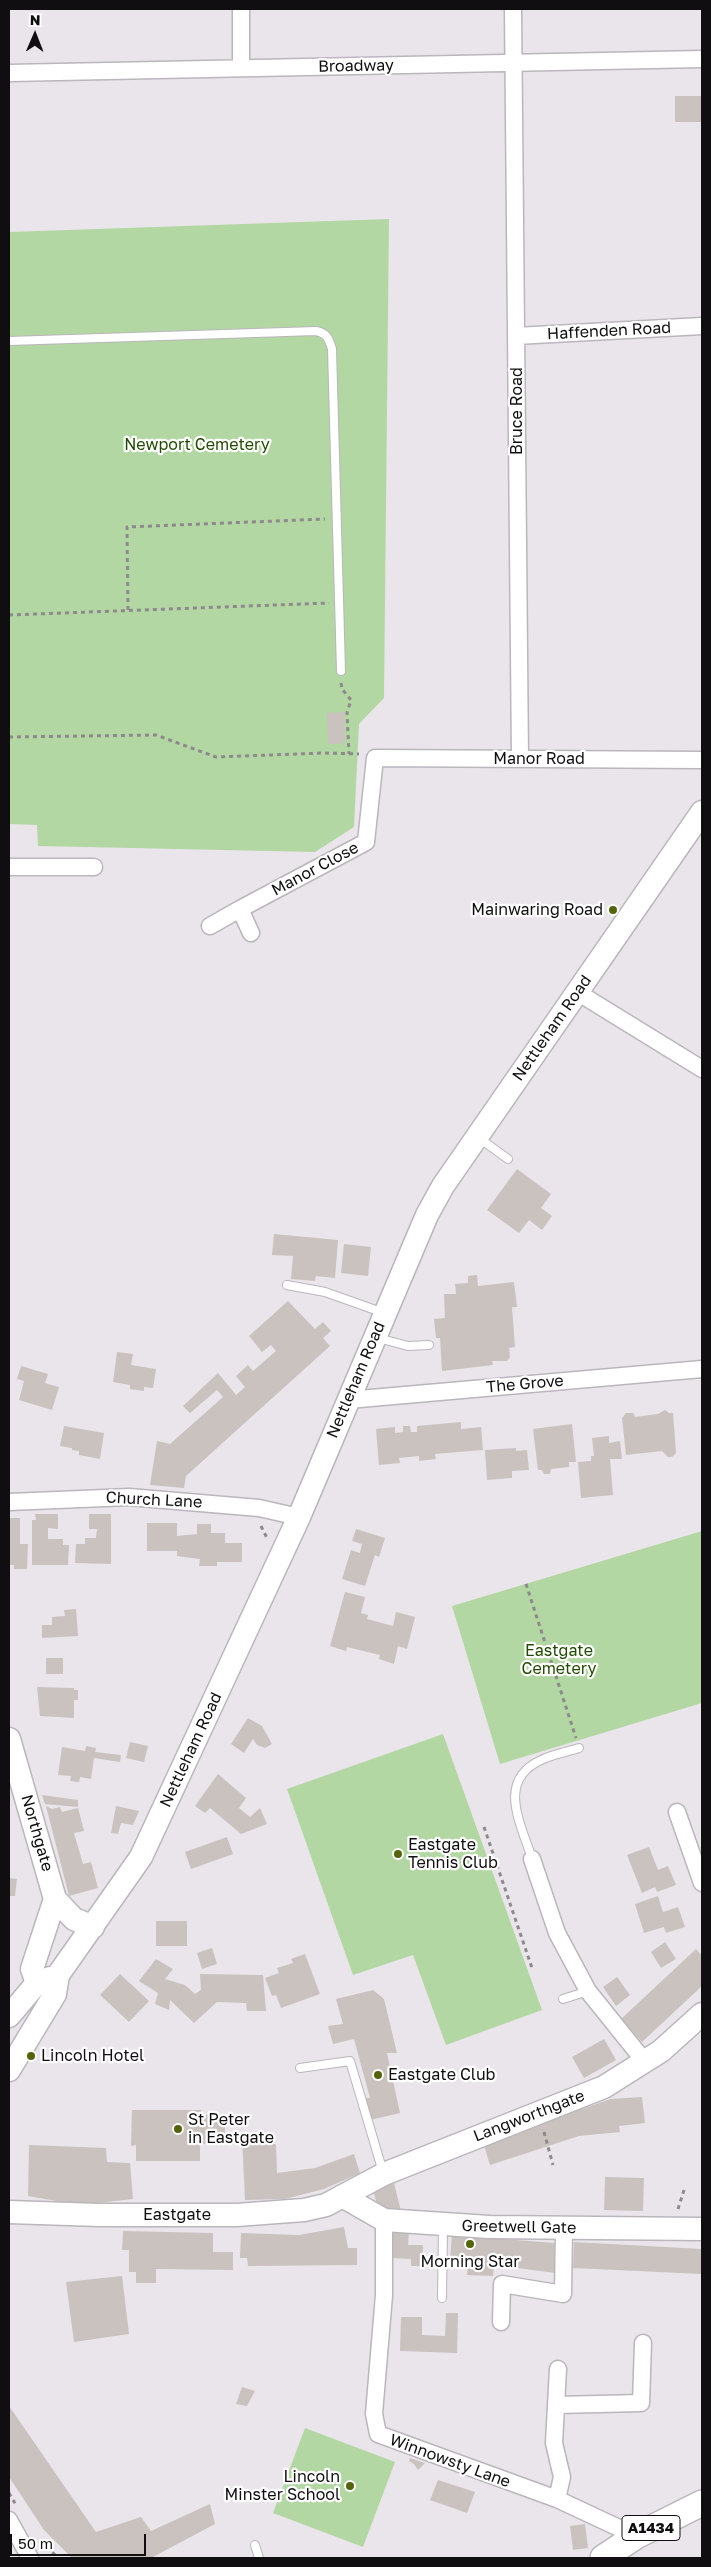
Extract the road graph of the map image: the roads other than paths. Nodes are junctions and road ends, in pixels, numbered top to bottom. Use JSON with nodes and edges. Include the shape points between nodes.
{"nodes":[{"id":1,"x":240,"y":9,"type":"edge"},
{"id":2,"x":513,"y":9,"type":"edge"},
{"id":3,"x":702,"y":59,"type":"edge"},
{"id":4,"x":515,"y":63,"type":"junction"},
{"id":5,"x":241,"y":68,"type":"junction"},
{"id":6,"x":9,"y":72,"type":"edge"},
{"id":7,"x":702,"y":326,"type":"edge"},
{"id":8,"x":516,"y":336,"type":"junction"},
{"id":9,"x":9,"y":341,"type":"edge"},
{"id":10,"x":341,"y":671,"type":"road end"},
{"id":11,"x":375,"y":758,"type":"joint"},
{"id":12,"x":520,"y":759,"type":"junction"},
{"id":13,"x":702,"y":760,"type":"edge"},
{"id":14,"x":702,"y":812,"type":"edge"},
{"id":15,"x":9,"y":867,"type":"edge"},
{"id":16,"x":94,"y":867,"type":"dead end"},
{"id":17,"x":240,"y":909,"type":"junction"},
{"id":18,"x":210,"y":926,"type":"dead end"},
{"id":19,"x":252,"y":933,"type":"dead end"},
{"id":20,"x":577,"y":992,"type":"junction"},
{"id":21,"x":702,"y":1069,"type":"edge"},
{"id":22,"x":477,"y":1137,"type":"junction"},
{"id":23,"x":508,"y":1159,"type":"dead end"},
{"id":24,"x":287,"y":1285,"type":"dead end"},
{"id":25,"x":384,"y":1313,"type":"junction"},
{"id":26,"x":374,"y":1337,"type":"junction"},
{"id":27,"x":428,"y":1345,"type":"dead end"},
{"id":28,"x":702,"y":1369,"type":"edge"},
{"id":29,"x":348,"y":1400,"type":"junction"},
{"id":30,"x":9,"y":1502,"type":"edge"},
{"id":31,"x":299,"y":1517,"type":"junction"},
{"id":32,"x":9,"y":1739,"type":"edge"},
{"id":33,"x":579,"y":1748,"type":"road end"},
{"id":34,"x":677,"y":1812,"type":"dead end"},
{"id":35,"x":532,"y":1859,"type":"joint"},
{"id":36,"x":702,"y":1884,"type":"edge"},
{"id":37,"x":55,"y":1899,"type":"junction"},
{"id":38,"x":94,"y":1927,"type":"junction"},
{"id":39,"x":58,"y":1976,"type":"junction"},
{"id":40,"x":37,"y":1983,"type":"junction"},
{"id":41,"x":588,"y":1991,"type":"junction"},
{"id":42,"x":563,"y":1999,"type":"dead end"},
{"id":43,"x":702,"y":2014,"type":"edge"},
{"id":44,"x":9,"y":2016,"type":"edge"},
{"id":45,"x":645,"y":2062,"type":"junction"},
{"id":46,"x":300,"y":2068,"type":"dead end"},
{"id":47,"x":9,"y":2070,"type":"edge"},
{"id":48,"x":384,"y":2174,"type":"junction"},
{"id":49,"x":342,"y":2196,"type":"junction"},
{"id":50,"x":9,"y":2212,"type":"edge"},
{"id":51,"x":384,"y":2220,"type":"junction"},
{"id":52,"x":443,"y":2224,"type":"junction"},
{"id":53,"x":564,"y":2228,"type":"junction"},
{"id":54,"x":702,"y":2229,"type":"edge"},
{"id":55,"x":442,"y":2298,"type":"dead end"},
{"id":56,"x":501,"y":2322,"type":"dead end"},
{"id":57,"x":643,"y":2343,"type":"dead end"},
{"id":58,"x":558,"y":2369,"type":"dead end"},
{"id":59,"x":556,"y":2405,"type":"junction"},
{"id":60,"x":557,"y":2499,"type":"junction"},
{"id":61,"x":702,"y":2503,"type":"edge"},
{"id":62,"x":9,"y":2520,"type":"edge"},
{"id":63,"x":636,"y":2536,"type":"junction"},
{"id":64,"x":255,"y":2545,"type":"dead end"},
{"id":65,"x":30,"y":2558,"type":"edge"},
{"id":66,"x":259,"y":2558,"type":"edge"},
{"id":67,"x":603,"y":2558,"type":"edge"}],
"edges":[{"from":1,"to":5,"type":"street"},
{"from":2,"to":4,"type":"street","name":"Bruce Road"},
{"from":3,"to":4,"type":"street","name":"Broadway"},
{"from":4,"to":5,"type":"street","name":"Broadway"},
{"from":4,"to":8,"type":"street","name":"Bruce Road"},
{"from":5,"to":6,"type":"street","name":"Broadway"},
{"from":7,"to":8,"type":"street","name":"Haffenden Road"},
{"from":8,"to":12,"type":"street","name":"Bruce Road"},
{"from":9,"to":10,"type":"lane","via":[[323,332],[332,349]]},
{"from":11,"to":12,"type":"street","name":"Manor Road"},
{"from":11,"to":17,"type":"street","name":"Manor Close","via":[[366,842]]},
{"from":12,"to":13,"type":"street","name":"Manor Road"},
{"from":14,"to":20,"type":"street","name":"Nettleham Road"},
{"from":15,"to":16,"type":"street"},
{"from":17,"to":18,"type":"street"},
{"from":17,"to":19,"type":"street"},
{"from":20,"to":21,"type":"street"},
{"from":20,"to":22,"type":"street","name":"Nettleham Road"},
{"from":22,"to":23,"type":"lane"},
{"from":22,"to":25,"type":"street","name":"Nettleham Road","via":[[427,1215]]},
{"from":24,"to":25,"type":"lane","via":[[325,1292]]},
{"from":25,"to":26,"type":"street","name":"Nettleham Road"},
{"from":26,"to":27,"type":"lane","via":[[408,1346]]},
{"from":26,"to":29,"type":"street","name":"Nettleham Road"},
{"from":28,"to":29,"type":"street","name":"The Grove"},
{"from":29,"to":31,"type":"street","name":"Nettleham Road"},
{"from":30,"to":31,"type":"street","name":"Church Lane","via":[[128,1497],[259,1508]]},
{"from":31,"to":38,"type":"street","name":"Nettleham Road","via":[[141,1857]]},
{"from":32,"to":37,"type":"street","name":"Northgate"},
{"from":33,"to":35,"type":"lane","via":[[542,1759],[519,1776],[514,1790],[515,1801]]},
{"from":34,"to":36,"type":"street"},
{"from":35,"to":41,"type":"street","via":[[557,1933]]},
{"from":37,"to":38,"type":"street","name":"Northgate","via":[[74,1919]]},
{"from":37,"to":40,"type":"street","via":[[32,1969]]},
{"from":38,"to":39,"type":"street","name":"Nettleham Road"},
{"from":39,"to":40,"type":"street"},
{"from":39,"to":47,"type":"street","via":[[54,1994]]},
{"from":40,"to":44,"type":"street"},
{"from":41,"to":42,"type":"lane"},
{"from":41,"to":45,"type":"street"},
{"from":43,"to":45,"type":"street","name":"Langworthgate"},
{"from":45,"to":48,"type":"street","name":"Langworthgate","via":[[604,2087]]},
{"from":46,"to":48,"type":"lane","via":[[350,2061]]},
{"from":48,"to":49,"type":"street","name":"Langworthgate"},
{"from":49,"to":50,"type":"street","name":"Eastgate","via":[[326,2205],[304,2210],[238,2215],[99,2216]]},
{"from":49,"to":51,"type":"street","name":"Greetwell Gate"},
{"from":51,"to":52,"type":"street","name":"Greetwell Gate"},
{"from":51,"to":60,"type":"street","name":"Winnowsty Lane","via":[[384,2295],[374,2414],[378,2434]]},
{"from":52,"to":53,"type":"street","name":"Greetwell Gate"},
{"from":52,"to":55,"type":"lane"},
{"from":53,"to":54,"type":"street","name":"Greetwell Gate"},
{"from":53,"to":56,"type":"street","via":[[563,2294],[502,2284]]},
{"from":57,"to":59,"type":"street","via":[[641,2403]]},
{"from":58,"to":59,"type":"street"},
{"from":59,"to":60,"type":"street","via":[[554,2443],[562,2477]]},
{"from":60,"to":63,"type":"street","name":"Winnowsty Lane"},
{"from":61,"to":63,"type":"main road","number":"A1434"},
{"from":62,"to":65,"type":"street"},
{"from":63,"to":67,"type":"main road","number":"A1434"},
{"from":64,"to":66,"type":"lane"}]}
